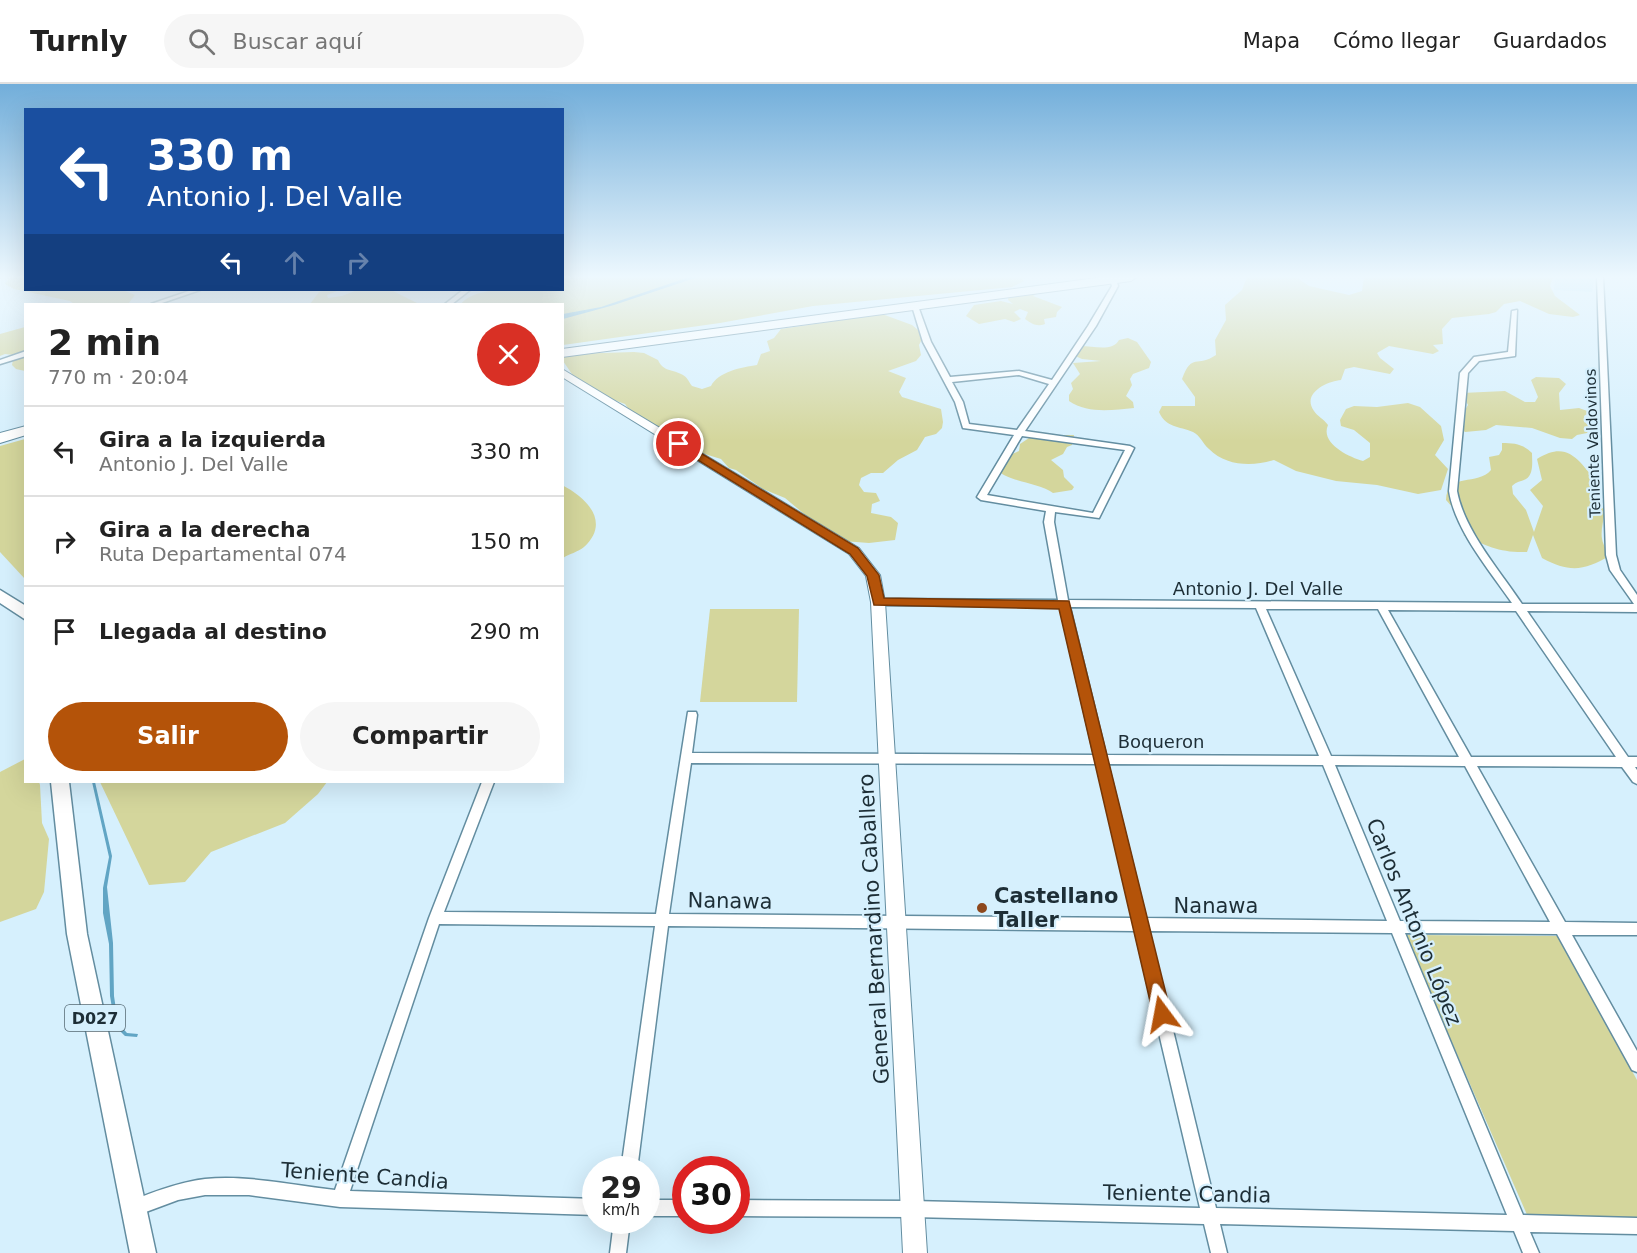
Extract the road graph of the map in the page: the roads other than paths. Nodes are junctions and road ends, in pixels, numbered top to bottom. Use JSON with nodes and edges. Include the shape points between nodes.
{"nodes":[{"id":1,"x":723,"y":332,"type":"edge"},
{"id":2,"x":924,"y":332,"type":"edge"},
{"id":3,"x":1088,"y":332,"type":"edge"},
{"id":4,"x":1514,"y":332,"type":"edge"},
{"id":5,"x":1602,"y":332,"type":"edge"},
{"id":6,"x":24,"y":353,"type":"edge"},
{"id":7,"x":564,"y":353,"type":"edge"},
{"id":8,"x":0,"y":361,"type":"edge"},
{"id":9,"x":564,"y":373,"type":"edge"},
{"id":10,"x":948,"y":380,"type":"junction"},
{"id":11,"x":1053,"y":383,"type":"junction"},
{"id":12,"x":24,"y":422,"type":"edge"},
{"id":13,"x":0,"y":425,"type":"edge"},
{"id":14,"x":24,"y":431,"type":"edge"},
{"id":15,"x":1019,"y":434,"type":"junction"},
{"id":16,"x":0,"y":438,"type":"edge"},
{"id":17,"x":1051,"y":510,"type":"junction"},
{"id":18,"x":0,"y":595,"type":"edge"},
{"id":19,"x":879,"y":602,"type":"junction"},
{"id":20,"x":1637,"y":602,"type":"edge"},
{"id":21,"x":1064,"y":604,"type":"junction"},
{"id":22,"x":1260,"y":606,"type":"junction"},
{"id":23,"x":1382,"y":607,"type":"junction"},
{"id":24,"x":1519,"y":608,"type":"junction"},
{"id":25,"x":1637,"y":608,"type":"edge"},
{"id":26,"x":24,"y":613,"type":"edge"},
{"id":27,"x":692,"y":715,"type":"dead end"},
{"id":28,"x":686,"y":758,"type":"junction"},
{"id":29,"x":887,"y":759,"type":"junction"},
{"id":30,"x":1101,"y":760,"type":"junction"},
{"id":31,"x":1327,"y":761,"type":"junction"},
{"id":32,"x":1467,"y":761,"type":"junction"},
{"id":33,"x":1631,"y":762,"type":"edge"},
{"id":34,"x":1637,"y":779,"type":"edge"},
{"id":35,"x":60,"y":783,"type":"edge"},
{"id":36,"x":488,"y":783,"type":"edge"},
{"id":37,"x":435,"y":918,"type":"junction"},
{"id":38,"x":662,"y":919,"type":"junction"},
{"id":39,"x":896,"y":922,"type":"junction"},
{"id":40,"x":1140,"y":925,"type":"junction"},
{"id":41,"x":1395,"y":927,"type":"junction"},
{"id":42,"x":1559,"y":928,"type":"junction"},
{"id":43,"x":1637,"y":929,"type":"edge"},
{"id":44,"x":1637,"y":1065,"type":"edge"},
{"id":45,"x":631,"y":1156,"type":"edge"},
{"id":46,"x":340,"y":1198,"type":"junction"},
{"id":47,"x":582,"y":1207,"type":"edge"},
{"id":48,"x":135,"y":1208,"type":"junction"},
{"id":49,"x":750,"y":1208,"type":"edge"},
{"id":50,"x":912,"y":1209,"type":"junction"},
{"id":51,"x":1210,"y":1216,"type":"junction"},
{"id":52,"x":1519,"y":1224,"type":"junction"},
{"id":53,"x":1637,"y":1226,"type":"edge"},
{"id":54,"x":620,"y":1234,"type":"edge"},
{"id":55,"x":143,"y":1253,"type":"edge"},
{"id":56,"x":618,"y":1253,"type":"edge"},
{"id":57,"x":915,"y":1253,"type":"edge"},
{"id":58,"x":1219,"y":1253,"type":"edge"},
{"id":59,"x":1531,"y":1253,"type":"edge"}],
"edges":[{"from":1,"to":7,"type":"highway"},
{"from":2,"to":10,"type":"street"},
{"from":3,"to":11,"type":"street"},
{"from":4,"to":24,"type":"street","via":[[1512,354],[1477,359],[1464,373],[1453,491],[1474,541]]},
{"from":5,"to":20,"type":"street","name":"Teniente Valdovinos","via":[[1611,555],[1615,570]]},
{"from":6,"to":8,"type":"street"},
{"from":9,"to":19,"type":"street","name":"General Bernardino Caballero","via":[[854,551],[873,575]]},
{"from":10,"to":11,"type":"street","via":[[1019,373]]},
{"from":10,"to":15,"type":"street","via":[[966,426]]},
{"from":11,"to":15,"type":"street"},
{"from":12,"to":13,"type":"highway"},
{"from":14,"to":16,"type":"highway"},
{"from":15,"to":17,"type":"street","via":[[981,497]]},
{"from":15,"to":17,"type":"street","via":[[1130,448],[1096,516]]},
{"from":17,"to":21,"type":"street","via":[[1049,522]]},
{"from":18,"to":26,"type":"main road"},
{"from":19,"to":21,"type":"street","name":"Antonio J. Del Valle"},
{"from":19,"to":29,"type":"street","name":"General Bernardino Caballero"},
{"from":21,"to":22,"type":"street","name":"Antonio J. Del Valle"},
{"from":21,"to":30,"type":"street"},
{"from":22,"to":23,"type":"street","name":"Antonio J. Del Valle"},
{"from":22,"to":31,"type":"street","name":"Carlos Antonio López"},
{"from":23,"to":24,"type":"street","name":"Antonio J. Del Valle"},
{"from":23,"to":32,"type":"street"},
{"from":24,"to":25,"type":"street","name":"Antonio J. Del Valle"},
{"from":24,"to":33,"type":"street"},
{"from":27,"to":28,"type":"street"},
{"from":28,"to":29,"type":"street","name":"Boqueron"},
{"from":28,"to":38,"type":"street"},
{"from":29,"to":30,"type":"street","name":"Boqueron"},
{"from":29,"to":39,"type":"street","name":"General Bernardino Caballero"},
{"from":30,"to":31,"type":"street","name":"Boqueron"},
{"from":30,"to":40,"type":"street"},
{"from":31,"to":32,"type":"street","name":"Boqueron"},
{"from":31,"to":41,"type":"street","name":"Carlos Antonio López"},
{"from":32,"to":33,"type":"street","name":"Boqueron"},
{"from":32,"to":42,"type":"street"},
{"from":33,"to":34,"type":"street"},
{"from":35,"to":48,"type":"main road","number":"D027","via":[[77,933]]},
{"from":36,"to":37,"type":"street"},
{"from":37,"to":38,"type":"street","name":"Nanawa"},
{"from":37,"to":46,"type":"street"},
{"from":38,"to":39,"type":"street","name":"Nanawa"},
{"from":38,"to":45,"type":"street"},
{"from":39,"to":40,"type":"street","name":"Nanawa"},
{"from":39,"to":50,"type":"street","name":"General Bernardino Caballero"},
{"from":40,"to":41,"type":"street","name":"Nanawa"},
{"from":40,"to":51,"type":"street"},
{"from":41,"to":42,"type":"street","name":"Nanawa"},
{"from":41,"to":52,"type":"street","name":"Carlos Antonio López"},
{"from":42,"to":43,"type":"street","name":"Nanawa"},
{"from":42,"to":44,"type":"street"},
{"from":46,"to":47,"type":"street","name":"Teniente Candia"},
{"from":46,"to":48,"type":"street","name":"Teniente Candia","via":[[205,1187]]},
{"from":48,"to":55,"type":"main road","number":"D027"},
{"from":49,"to":50,"type":"street","name":"Teniente Candia"},
{"from":50,"to":51,"type":"street","name":"Teniente Candia"},
{"from":50,"to":57,"type":"street","name":"General Bernardino Caballero"},
{"from":51,"to":52,"type":"street","name":"Teniente Candia"},
{"from":51,"to":58,"type":"street"},
{"from":52,"to":53,"type":"street","name":"Teniente Candia"},
{"from":52,"to":59,"type":"street","name":"Carlos Antonio López"},
{"from":54,"to":56,"type":"street"}]}
